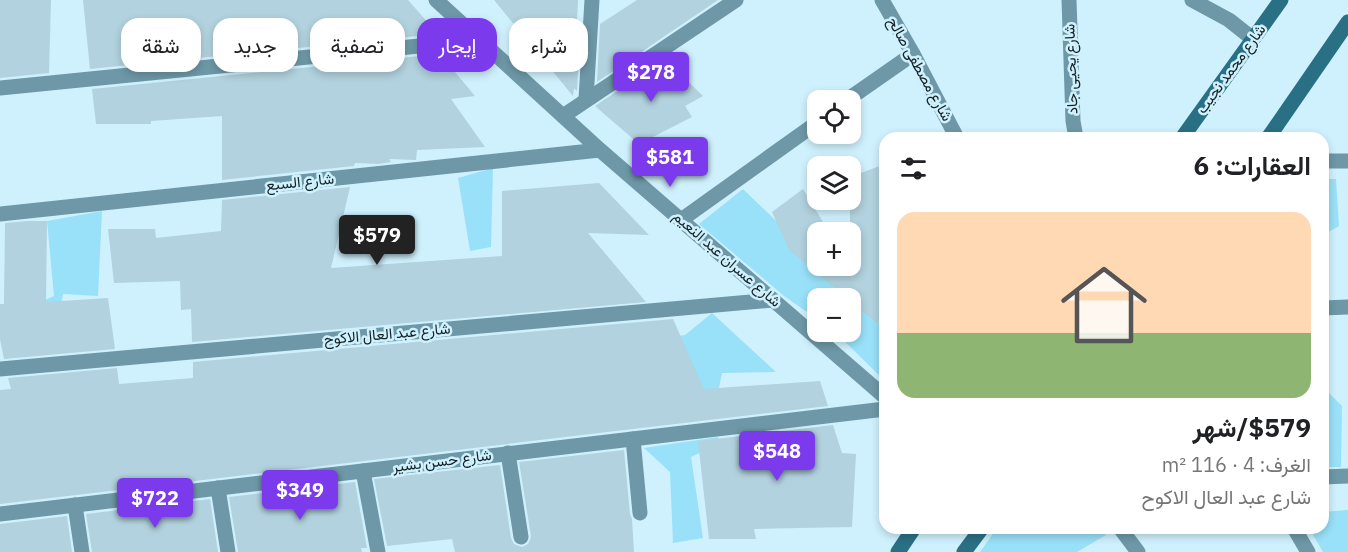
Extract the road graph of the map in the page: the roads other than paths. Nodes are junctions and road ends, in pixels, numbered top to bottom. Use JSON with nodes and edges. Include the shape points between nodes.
{"nodes":[{"id":1,"x":436,"y":0,"type":"edge"},
{"id":2,"x":592,"y":0,"type":"edge"},
{"id":3,"x":735,"y":0,"type":"edge"},
{"id":4,"x":882,"y":0,"type":"edge"},
{"id":5,"x":1069,"y":0,"type":"edge"},
{"id":6,"x":1192,"y":0,"type":"edge"},
{"id":7,"x":1281,"y":0,"type":"edge"},
{"id":8,"x":455,"y":18,"type":"edge"},
{"id":9,"x":1348,"y":22,"type":"edge"},
{"id":10,"x":1253,"y":39,"type":"junction"},
{"id":11,"x":417,"y":46,"type":"edge"},
{"id":12,"x":913,"y":54,"type":"junction"},
{"id":13,"x":497,"y":56,"type":"edge"},
{"id":14,"x":0,"y":88,"type":"edge"},
{"id":15,"x":861,"y":90,"type":"edge"},
{"id":16,"x":586,"y":99,"type":"junction"},
{"id":17,"x":563,"y":116,"type":"junction"},
{"id":18,"x":807,"y":130,"type":"edge"},
{"id":19,"x":954,"y":132,"type":"edge"},
{"id":20,"x":1075,"y":132,"type":"edge"},
{"id":21,"x":1186,"y":132,"type":"edge"},
{"id":22,"x":1272,"y":132,"type":"edge"},
{"id":23,"x":600,"y":150,"type":"junction"},
{"id":24,"x":1329,"y":161,"type":"edge"},
{"id":25,"x":1348,"y":161,"type":"edge"},
{"id":26,"x":0,"y":214,"type":"edge"},
{"id":27,"x":681,"y":220,"type":"junction"},
{"id":28,"x":773,"y":300,"type":"junction"},
{"id":29,"x":1348,"y":307,"type":"edge"},
{"id":30,"x":1329,"y":308,"type":"edge"},
{"id":31,"x":0,"y":369,"type":"edge"},
{"id":32,"x":879,"y":392,"type":"edge"},
{"id":33,"x":879,"y":410,"type":"edge"},
{"id":34,"x":633,"y":439,"type":"junction"},
{"id":35,"x":508,"y":453,"type":"junction"},
{"id":36,"x":363,"y":471,"type":"junction"},
{"id":37,"x":1348,"y":476,"type":"edge"},
{"id":38,"x":1329,"y":477,"type":"edge"},
{"id":39,"x":218,"y":488,"type":"junction"},
{"id":40,"x":75,"y":505,"type":"junction"},
{"id":41,"x":640,"y":513,"type":"dead end"},
{"id":42,"x":0,"y":514,"type":"edge"},
{"id":43,"x":910,"y":534,"type":"edge"},
{"id":44,"x":978,"y":534,"type":"edge"},
{"id":45,"x":1124,"y":534,"type":"edge"},
{"id":46,"x":1298,"y":534,"type":"edge"},
{"id":47,"x":521,"y":537,"type":"dead end"},
{"id":48,"x":82,"y":552,"type":"edge"},
{"id":49,"x":228,"y":552,"type":"edge"},
{"id":50,"x":378,"y":552,"type":"edge"},
{"id":51,"x":898,"y":552,"type":"edge"},
{"id":52,"x":964,"y":552,"type":"edge"},
{"id":53,"x":1138,"y":552,"type":"edge"},
{"id":54,"x":1308,"y":552,"type":"edge"}],
"edges":[{"from":1,"to":8,"type":"street","name":"شارع عسران عبد النعيم"},
{"from":2,"to":16,"type":"street"},
{"from":3,"to":16,"type":"street"},
{"from":4,"to":12,"type":"street","name":"شارع مصطفى صالح"},
{"from":5,"to":20,"type":"street","name":"شارع يحيى جاد"},
{"from":6,"to":10,"type":"street","via":[[1229,20]]},
{"from":7,"to":10,"type":"main road","name":"شارع محمد نجيب"},
{"from":9,"to":22,"type":"main road"},
{"from":10,"to":21,"type":"main road","name":"شارع محمد نجيب"},
{"from":11,"to":14,"type":"street"},
{"from":12,"to":15,"type":"street"},
{"from":12,"to":19,"type":"street","name":"شارع مصطفى صالح"},
{"from":13,"to":17,"type":"street","name":"شارع عسران عبد النعيم"},
{"from":16,"to":17,"type":"street"},
{"from":17,"to":23,"type":"street","name":"شارع عسران عبد النعيم"},
{"from":18,"to":27,"type":"street"},
{"from":23,"to":26,"type":"street","name":"شارع السبع"},
{"from":23,"to":27,"type":"street","name":"شارع عسران عبد النعيم"},
{"from":24,"to":25,"type":"street"},
{"from":27,"to":28,"type":"street","name":"شارع عسران عبد النعيم"},
{"from":28,"to":31,"type":"street","name":"شارع عبد العال الاكوح"},
{"from":28,"to":32,"type":"street","name":"شارع عسران عبد النعيم"},
{"from":29,"to":30,"type":"street"},
{"from":33,"to":34,"type":"street","name":"شارع حسن بشير"},
{"from":34,"to":35,"type":"street","name":"شارع حسن بشير"},
{"from":34,"to":41,"type":"street"},
{"from":35,"to":36,"type":"street","name":"شارع حسن بشير"},
{"from":35,"to":47,"type":"street"},
{"from":36,"to":39,"type":"street","name":"شارع حسن بشير"},
{"from":36,"to":50,"type":"street"},
{"from":37,"to":38,"type":"street"},
{"from":39,"to":40,"type":"street","name":"شارع حسن بشير"},
{"from":39,"to":49,"type":"street"},
{"from":40,"to":42,"type":"street","name":"شارع حسن بشير"},
{"from":40,"to":48,"type":"street"},
{"from":43,"to":51,"type":"main road"},
{"from":44,"to":52,"type":"main road"},
{"from":45,"to":53,"type":"street"},
{"from":46,"to":54,"type":"street"}]}
